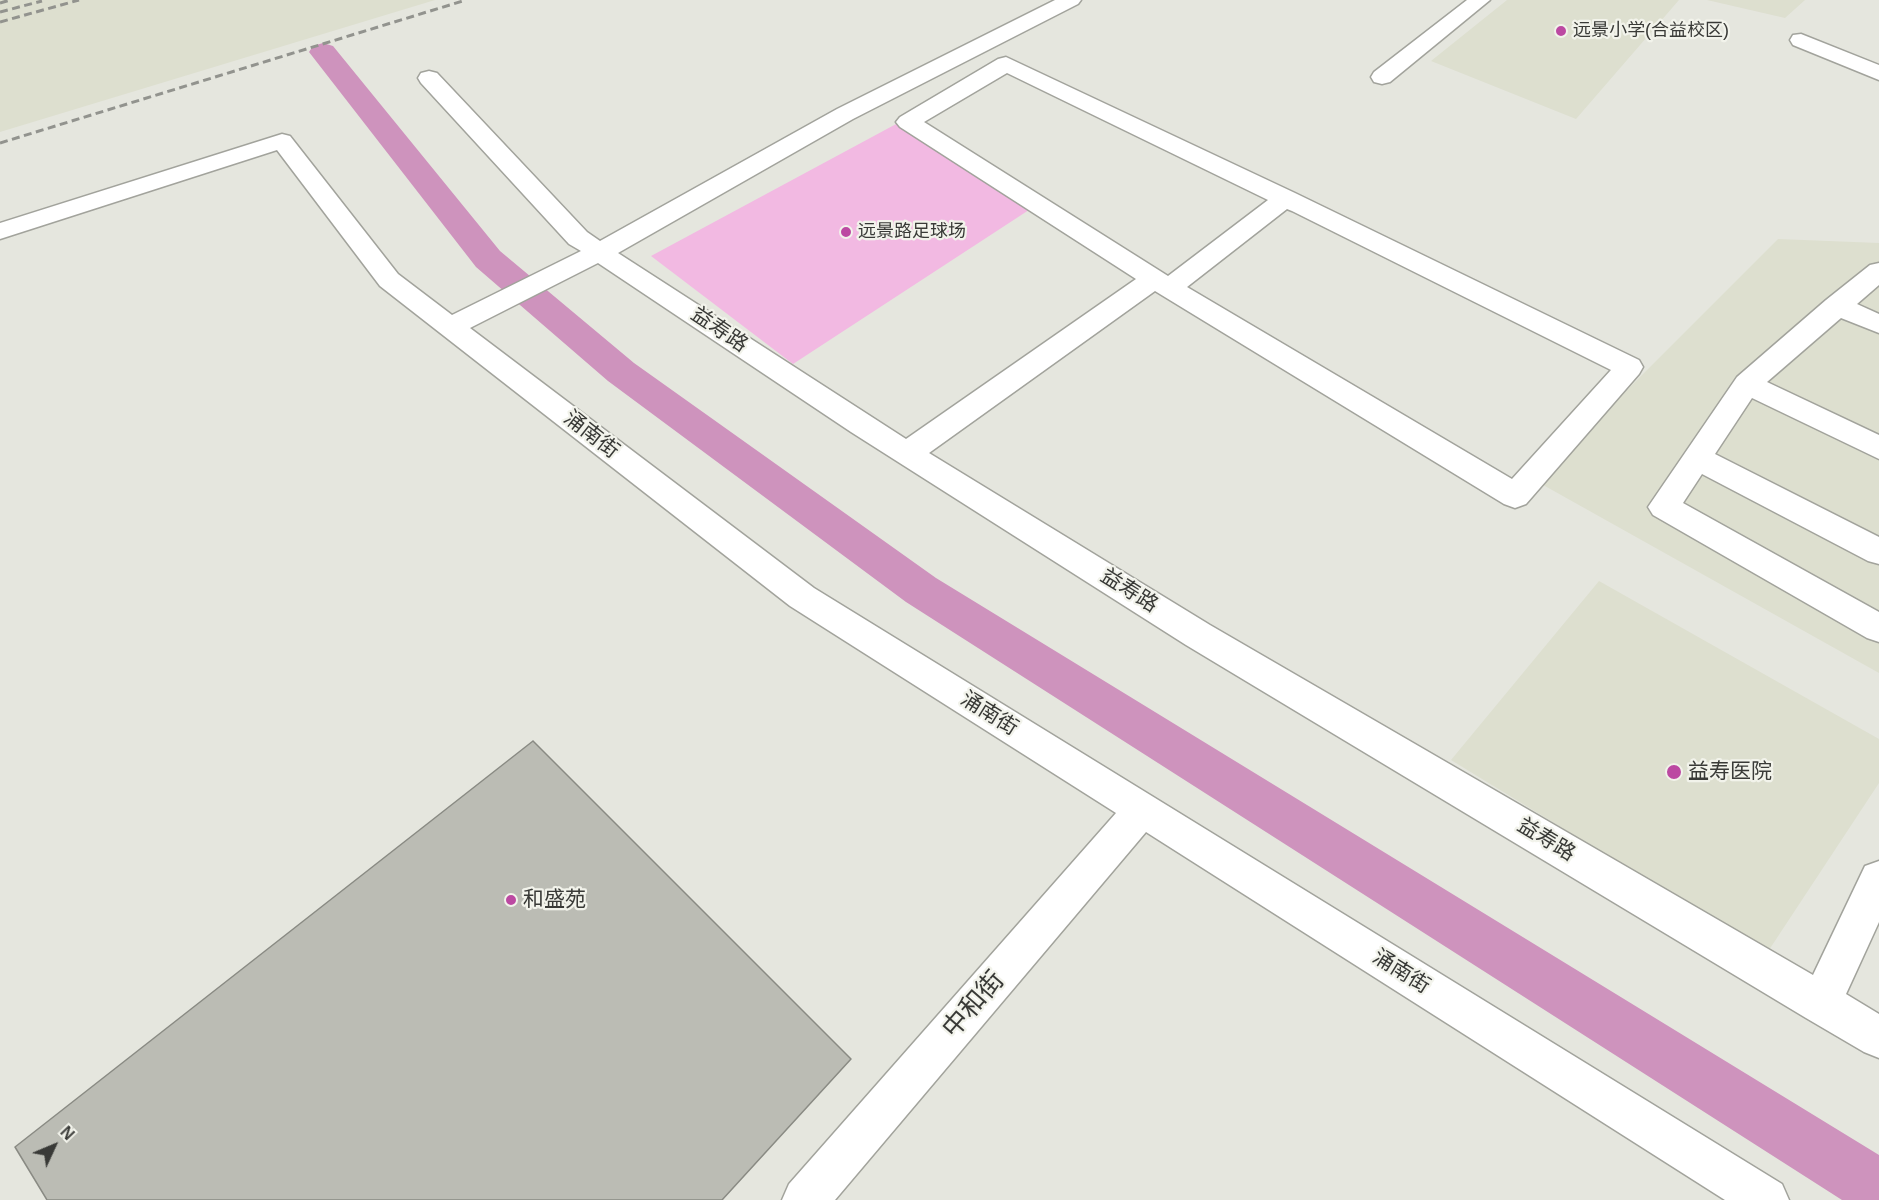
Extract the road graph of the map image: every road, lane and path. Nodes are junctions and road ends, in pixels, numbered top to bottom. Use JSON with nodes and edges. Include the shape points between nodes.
{"nodes":[{"id":1,"x":1071,"y":0,"type":"edge"},
{"id":2,"x":1468,"y":2,"type":"edge"},
{"id":3,"x":1801,"y":40,"type":"dead end"},
{"id":4,"x":1879,"y":73,"type":"edge"},
{"id":5,"x":1382,"y":77,"type":"dead end"},
{"id":6,"x":429,"y":78,"type":"dead end"},
{"id":7,"x":1286,"y":198,"type":"junction"},
{"id":8,"x":0,"y":231,"type":"edge"},
{"id":9,"x":600,"y":252,"type":"junction"},
{"id":10,"x":1879,"y":271,"type":"edge"},
{"id":11,"x":1162,"y":283,"type":"junction"},
{"id":12,"x":1836,"y":306,"type":"junction"},
{"id":13,"x":1879,"y":324,"type":"edge"},
{"id":14,"x":450,"y":327,"type":"junction"},
{"id":15,"x":1747,"y":384,"type":"junction"},
{"id":16,"x":1879,"y":448,"type":"edge"},
{"id":17,"x":907,"y":453,"type":"junction"},
{"id":18,"x":1697,"y":458,"type":"junction"},
{"id":19,"x":1879,"y":552,"type":"edge"},
{"id":20,"x":1879,"y":628,"type":"edge"},
{"id":21,"x":1142,"y":810,"type":"junction"},
{"id":22,"x":1879,"y":879,"type":"edge"},
{"id":23,"x":1821,"y":1003,"type":"junction"},
{"id":24,"x":1879,"y":1037,"type":"edge"},
{"id":25,"x":806,"y":1200,"type":"edge"},
{"id":26,"x":1766,"y":1200,"type":"edge"}],
"edges":[{"from":1,"to":9,"type":"street","via":[[845,114]]},
{"from":2,"to":5,"type":"street"},
{"from":3,"to":4,"type":"street"},
{"from":6,"to":9,"type":"street","name":"益寿路","via":[[578,238]]},
{"from":7,"to":11,"type":"street"},
{"from":7,"to":11,"type":"street","via":[[1006,64],[908,122]]},
{"from":7,"to":11,"type":"street","via":[[1629,367],[1515,496]]},
{"from":8,"to":14,"type":"street","name":"涌南街","via":[[282,141],[389,280]]},
{"from":9,"to":14,"type":"street"},
{"from":9,"to":17,"type":"street","name":"益寿路"},
{"from":10,"to":12,"type":"street"},
{"from":11,"to":17,"type":"street"},
{"from":12,"to":13,"type":"street"},
{"from":12,"to":15,"type":"street"},
{"from":14,"to":21,"type":"street","name":"涌南街","via":[[802,597]]},
{"from":15,"to":16,"type":"street"},
{"from":15,"to":18,"type":"street"},
{"from":17,"to":23,"type":"street","name":"益寿路","via":[[1198,635]]},
{"from":18,"to":19,"type":"street"},
{"from":18,"to":20,"type":"street","via":[[1664,507]]},
{"from":21,"to":25,"type":"street","name":"中和街"},
{"from":21,"to":26,"type":"street","name":"涌南街"},
{"from":22,"to":23,"type":"street"},
{"from":23,"to":24,"type":"street","name":"益寿路"}]}
